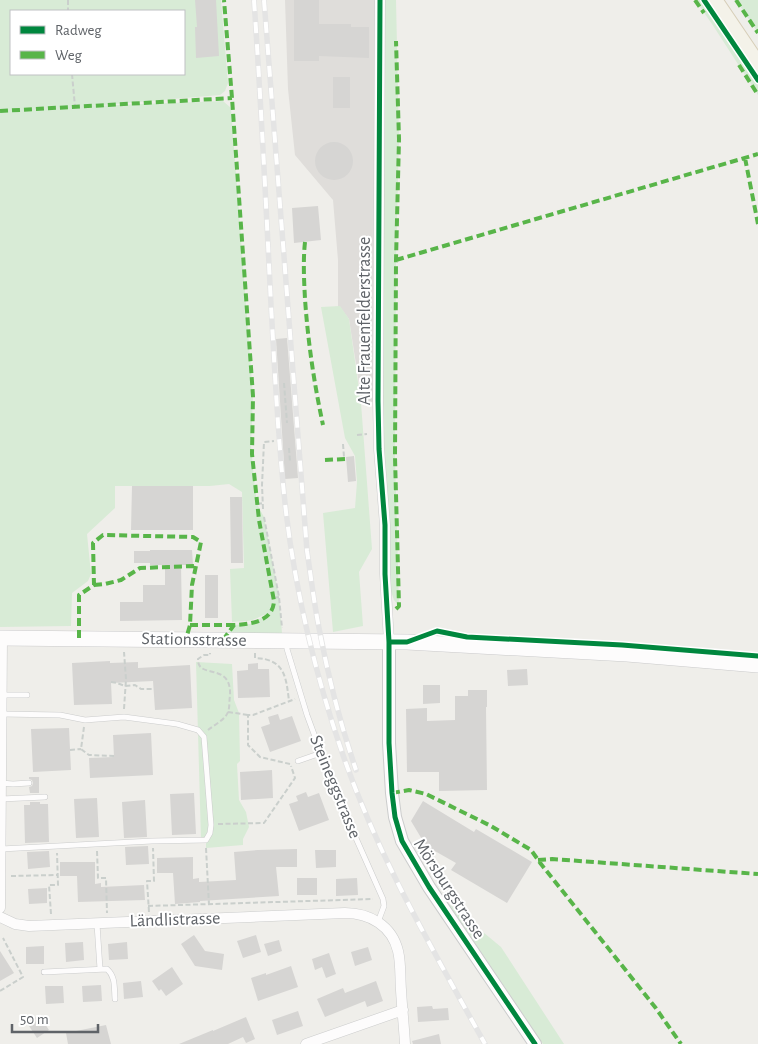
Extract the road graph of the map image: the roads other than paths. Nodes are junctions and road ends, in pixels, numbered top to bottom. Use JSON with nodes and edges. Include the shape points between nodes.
{"nodes":[{"id":1,"x":380,"y":0,"type":"edge"},
{"id":2,"x":714,"y":0,"type":"edge"},
{"id":3,"x":758,"y":65,"type":"edge"},
{"id":4,"x":1,"y":638,"type":"edge"},
{"id":5,"x":389,"y":642,"type":"junction"},
{"id":6,"x":287,"y":649,"type":"dead end"},
{"id":7,"x":758,"y":665,"type":"edge"},
{"id":8,"x":2,"y":695,"type":"junction"},
{"id":9,"x":27,"y":695,"type":"dead end"},
{"id":10,"x":2,"y":714,"type":"junction"},
{"id":11,"x":1,"y":726,"type":"edge"},
{"id":12,"x":320,"y":753,"type":"junction"},
{"id":13,"x":298,"y":761,"type":"dead end"},
{"id":14,"x":1,"y":783,"type":"junction"},
{"id":15,"x":29,"y":783,"type":"dead end"},
{"id":16,"x":45,"y":797,"type":"dead end"},
{"id":17,"x":1,"y":799,"type":"junction"},
{"id":18,"x":1,"y":849,"type":"edge"},
{"id":19,"x":1,"y":881,"type":"edge"},
{"id":20,"x":0,"y":908,"type":"edge"},
{"id":21,"x":0,"y":917,"type":"edge"},
{"id":22,"x":378,"y":922,"type":"junction"},
{"id":23,"x":102,"y":923,"type":"junction"},
{"id":24,"x":100,"y":969,"type":"junction"},
{"id":25,"x":44,"y":972,"type":"dead end"},
{"id":26,"x":115,"y":999,"type":"dead end"},
{"id":27,"x":402,"y":1010,"type":"junction"},
{"id":28,"x":306,"y":1044,"type":"edge"},
{"id":29,"x":405,"y":1044,"type":"edge"},
{"id":30,"x":535,"y":1044,"type":"edge"}],
"edges":[{"from":1,"to":5,"type":"street","name":"Alte Frauenfelderstrasse","via":[[378,401]]},
{"from":2,"to":3,"type":"main road"},
{"from":4,"to":5,"type":"main road","name":"Stationsstrasse"},
{"from":4,"to":8,"type":"street"},
{"from":5,"to":7,"type":"main road","name":"Stationsstrasse"},
{"from":5,"to":30,"type":"street","name":"Mörsburgstrasse","via":[[392,793],[402,841],[429,887]]},
{"from":6,"to":12,"type":"lane","name":"Steineggstrasse"},
{"from":8,"to":9,"type":"lane"},
{"from":8,"to":10,"type":"street"},
{"from":10,"to":11,"type":"street"},
{"from":10,"to":18,"type":"lane","via":[[60,715],[85,720],[124,717],[198,730],[204,737],[211,825],[206,840]]},
{"from":11,"to":14,"type":"street"},
{"from":12,"to":13,"type":"lane"},
{"from":12,"to":22,"type":"lane","name":"Steineggstrasse","via":[[383,899]]},
{"from":14,"to":15,"type":"lane"},
{"from":14,"to":17,"type":"street"},
{"from":16,"to":17,"type":"lane"},
{"from":17,"to":18,"type":"street"},
{"from":18,"to":19,"type":"street"},
{"from":19,"to":20,"type":"street"},
{"from":21,"to":23,"type":"street","name":"Ländlistrasse","via":[[29,926]]},
{"from":22,"to":23,"type":"street","name":"Ländlistrasse","via":[[352,913]]},
{"from":22,"to":27,"type":"street","via":[[391,935],[398,951]]},
{"from":23,"to":24,"type":"lane"},
{"from":24,"to":25,"type":"lane"},
{"from":24,"to":26,"type":"lane","via":[[112,973]]},
{"from":27,"to":28,"type":"street"},
{"from":27,"to":29,"type":"street"}]}
